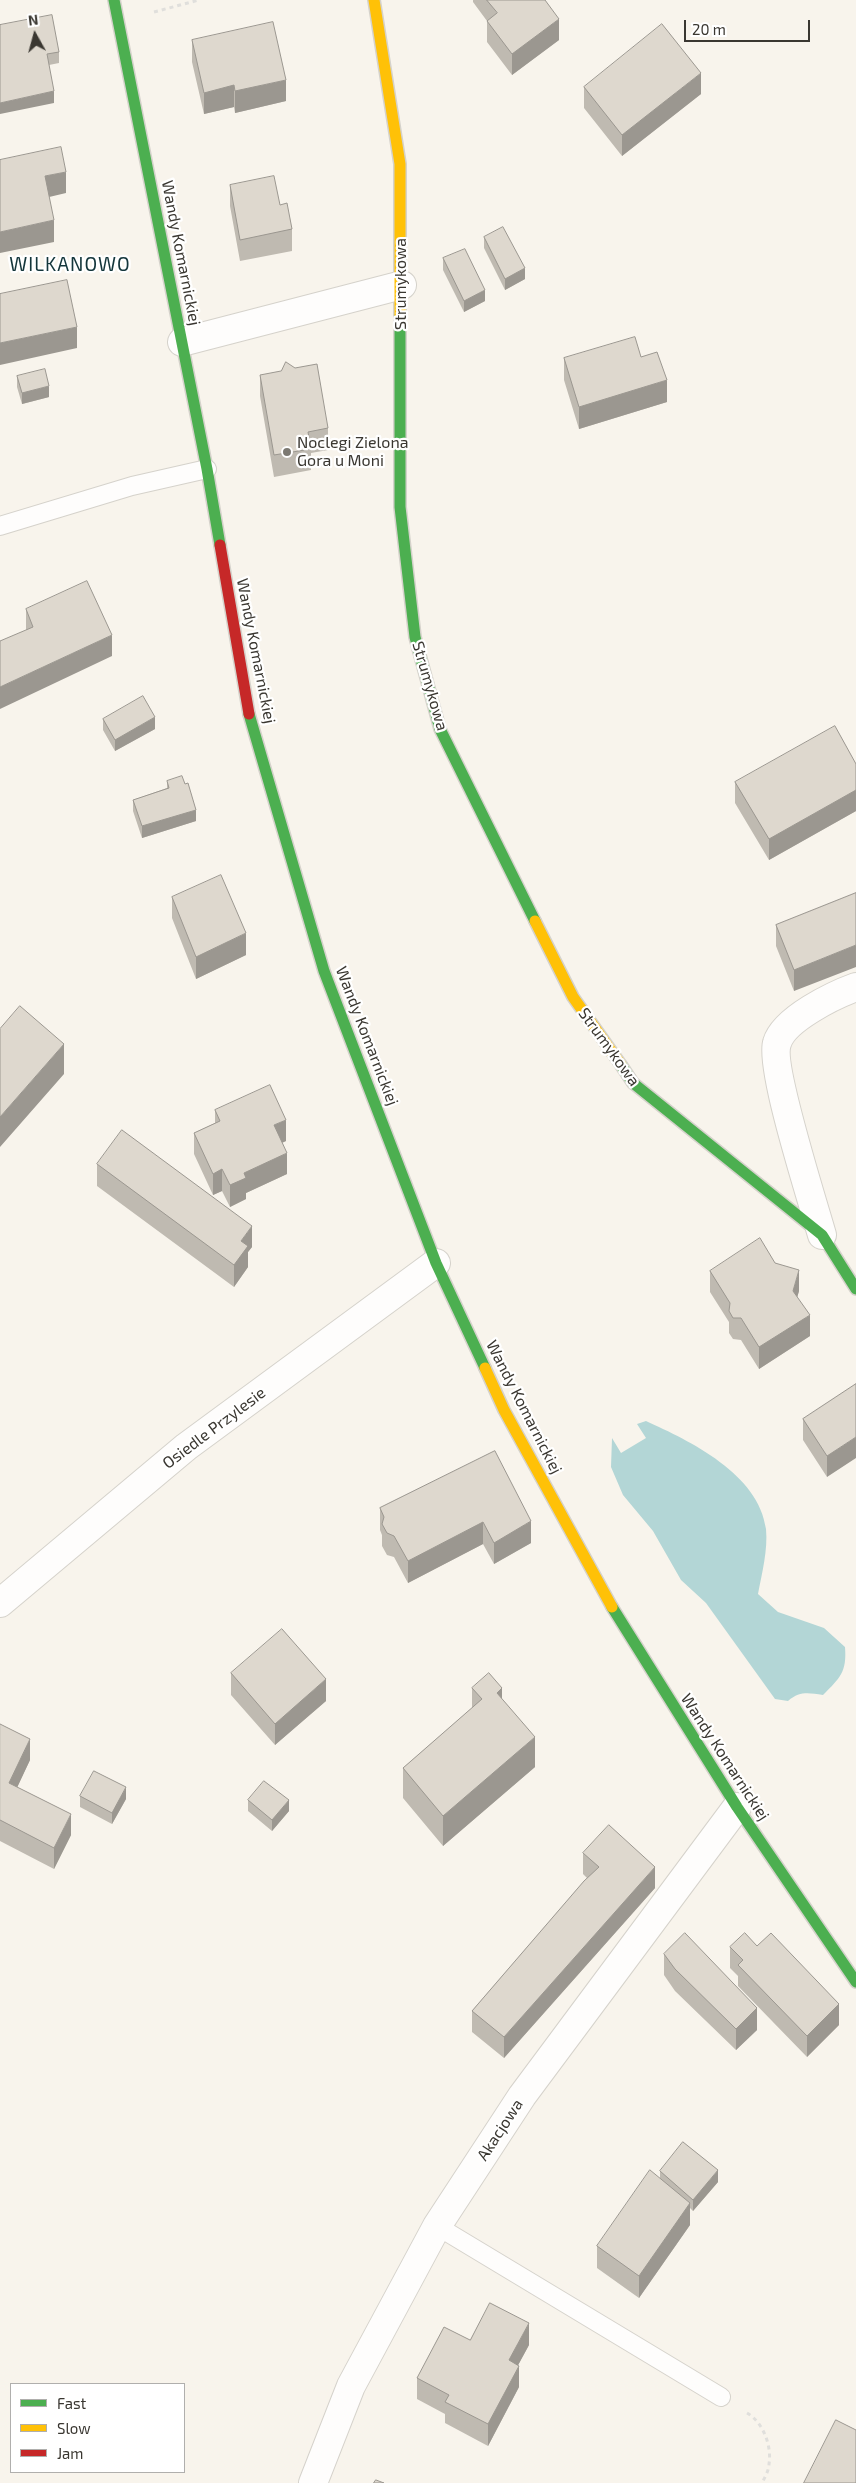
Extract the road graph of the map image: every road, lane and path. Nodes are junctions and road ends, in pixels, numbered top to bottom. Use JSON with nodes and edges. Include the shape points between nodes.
{"nodes":[{"id":1,"x":114,"y":0,"type":"edge"},
{"id":2,"x":199,"y":0,"type":"edge"},
{"id":3,"x":374,"y":0,"type":"edge"},
{"id":4,"x":119,"y":21,"type":"junction"},
{"id":5,"x":402,"y":285,"type":"junction"},
{"id":6,"x":182,"y":342,"type":"junction"},
{"id":7,"x":208,"y":469,"type":"junction"},
{"id":8,"x":0,"y":526,"type":"edge"},
{"id":9,"x":856,"y":987,"type":"edge"},
{"id":10,"x":822,"y":1235,"type":"junction"},
{"id":11,"x":436,"y":1263,"type":"junction"},
{"id":12,"x":856,"y":1289,"type":"edge"},
{"id":13,"x":0,"y":1602,"type":"edge"},
{"id":14,"x":737,"y":1807,"type":"junction"},
{"id":15,"x":856,"y":1982,"type":"edge"},
{"id":16,"x":437,"y":2226,"type":"junction"},
{"id":17,"x":721,"y":2397,"type":"joint"},
{"id":18,"x":313,"y":2483,"type":"edge"},
{"id":19,"x":762,"y":2483,"type":"edge"}],
"edges":[{"from":1,"to":4,"type":"street","name":"Wandy Komarnickiej"},
{"from":2,"to":4,"type":"path"},
{"from":3,"to":5,"type":"street","name":"Strumykowa","via":[[400,164]]},
{"from":4,"to":6,"type":"street","name":"Wandy Komarnickiej"},
{"from":5,"to":6,"type":"street"},
{"from":5,"to":10,"type":"street","name":"Strumykowa","via":[[400,507],[415,637],[440,729],[573,997],[633,1083]]},
{"from":6,"to":7,"type":"street","name":"Wandy Komarnickiej"},
{"from":7,"to":8,"type":"lane","via":[[132,486]]},
{"from":7,"to":11,"type":"street","name":"Wandy Komarnickiej","via":[[250,716],[324,971]]},
{"from":9,"to":10,"type":"street","name":"Strumykowa","via":[[834,995],[793,1021],[777,1043],[778,1074]]},
{"from":10,"to":12,"type":"street","name":"Strumykowa"},
{"from":11,"to":13,"type":"street","name":"Osiedle Przylesie","via":[[186,1447]]},
{"from":11,"to":14,"type":"street","name":"Wandy Komarnickiej","via":[[504,1410],[617,1616]]},
{"from":14,"to":15,"type":"street","name":"Wandy Komarnickiej"},
{"from":14,"to":16,"type":"street","name":"Akacjowa","via":[[522,2096]]},
{"from":16,"to":17,"type":"lane"},
{"from":16,"to":18,"type":"street","name":"Akacjowa","via":[[351,2386]]},
{"from":17,"to":19,"type":"path","via":[[753,2416],[766,2434],[770,2464]]}]}
